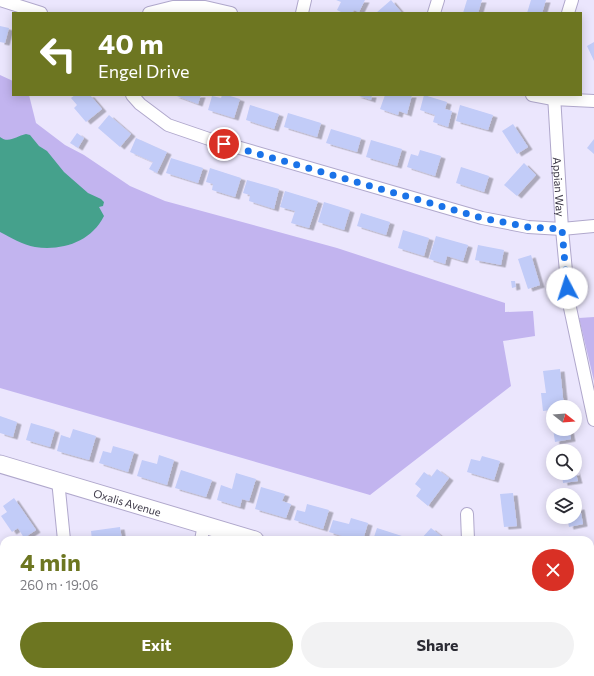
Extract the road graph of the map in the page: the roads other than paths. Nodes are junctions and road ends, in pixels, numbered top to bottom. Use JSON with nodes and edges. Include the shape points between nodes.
{"nodes":[{"id":1,"x":0,"y":0,"type":"edge"},
{"id":2,"x":305,"y":0,"type":"edge"},
{"id":3,"x":438,"y":0,"type":"edge"},
{"id":4,"x":572,"y":0,"type":"edge"},
{"id":5,"x":38,"y":12,"type":"edge"},
{"id":6,"x":153,"y":12,"type":"edge"},
{"id":7,"x":227,"y":12,"type":"edge"},
{"id":8,"x":302,"y":12,"type":"edge"},
{"id":9,"x":434,"y":12,"type":"edge"},
{"id":10,"x":568,"y":12,"type":"edge"},
{"id":11,"x":133,"y":96,"type":"edge"},
{"id":12,"x":542,"y":96,"type":"edge"},
{"id":13,"x":553,"y":97,"type":"edge"},
{"id":14,"x":594,"y":101,"type":"edge"},
{"id":15,"x":594,"y":226,"type":"edge"},
{"id":16,"x":562,"y":229,"type":"junction"},
{"id":17,"x":594,"y":420,"type":"edge"},
{"id":18,"x":0,"y":464,"type":"edge"},
{"id":19,"x":58,"y":480,"type":"junction"},
{"id":20,"x":467,"y":514,"type":"dead end"},
{"id":21,"x":202,"y":532,"type":"edge"},
{"id":22,"x":64,"y":536,"type":"edge"},
{"id":23,"x":229,"y":536,"type":"edge"},
{"id":24,"x":468,"y":536,"type":"edge"}],
"edges":[{"from":1,"to":5,"type":"street"},
{"from":2,"to":8,"type":"street"},
{"from":3,"to":9,"type":"street"},
{"from":4,"to":10,"type":"street"},
{"from":6,"to":7,"type":"street","via":[[173,7],[205,7]]},
{"from":11,"to":16,"type":"street","via":[[168,125],[209,140],[482,218],[528,227]]},
{"from":12,"to":13,"type":"street"},
{"from":13,"to":14,"type":"street"},
{"from":13,"to":16,"type":"street","name":"Appian Way"},
{"from":15,"to":16,"type":"street"},
{"from":16,"to":17,"type":"street","name":"Appian Way","via":[[568,303]]},
{"from":18,"to":19,"type":"street","name":"Oxalis Avenue"},
{"from":19,"to":21,"type":"street","name":"Oxalis Avenue"},
{"from":19,"to":22,"type":"street"},
{"from":20,"to":24,"type":"street"},
{"from":21,"to":23,"type":"street","name":"Oxalis Avenue"}]}
